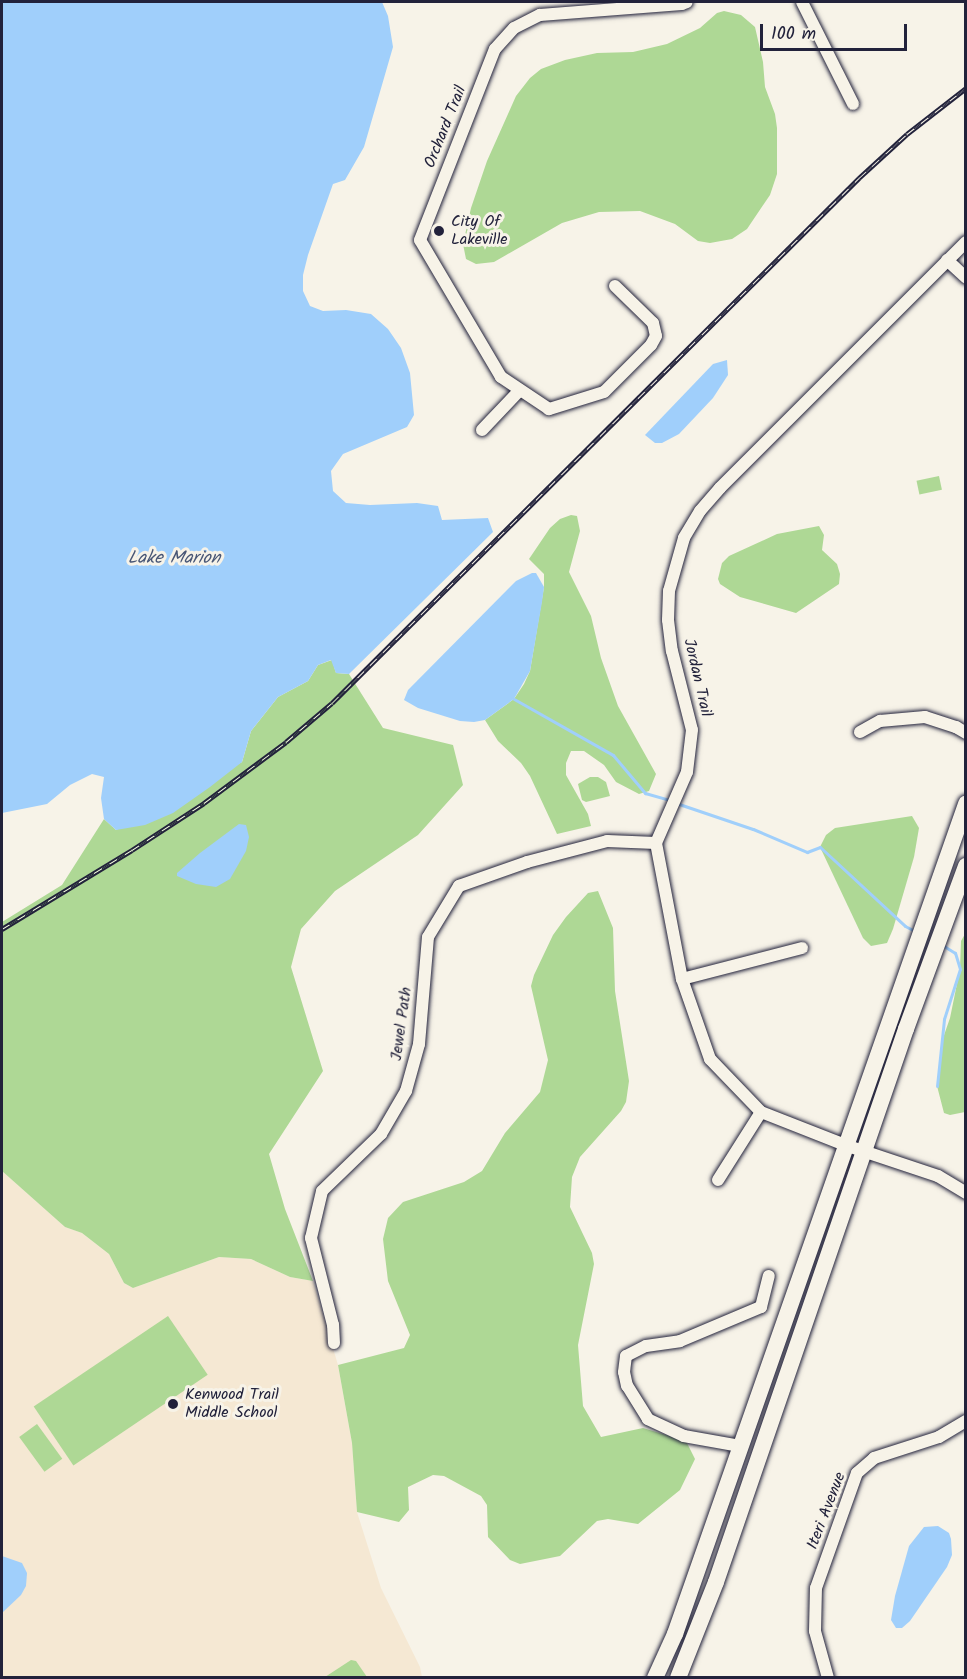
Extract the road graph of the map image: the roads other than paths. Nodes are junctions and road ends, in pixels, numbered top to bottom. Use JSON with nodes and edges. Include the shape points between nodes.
{"nodes":[{"id":1,"x":687,"y":2,"type":"edge"},
{"id":2,"x":802,"y":2,"type":"edge"},
{"id":3,"x":852,"y":104,"type":"dead end"},
{"id":4,"x":966,"y":242,"type":"edge"},
{"id":5,"x":946,"y":260,"type":"junction"},
{"id":6,"x":966,"y":278,"type":"edge"},
{"id":7,"x":615,"y":286,"type":"dead end"},
{"id":8,"x":520,"y":390,"type":"junction"},
{"id":9,"x":482,"y":430,"type":"dead end"},
{"id":10,"x":860,"y":732,"type":"dead end"},
{"id":11,"x":966,"y":733,"type":"edge"},
{"id":12,"x":966,"y":804,"type":"edge"},
{"id":13,"x":656,"y":843,"type":"junction"},
{"id":14,"x":966,"y":866,"type":"edge"},
{"id":15,"x":802,"y":948,"type":"dead end"},
{"id":16,"x":682,"y":979,"type":"junction"},
{"id":17,"x":761,"y":1112,"type":"junction"},
{"id":18,"x":845,"y":1145,"type":"junction"},
{"id":19,"x":864,"y":1151,"type":"junction"},
{"id":20,"x":718,"y":1180,"type":"dead end"},
{"id":21,"x":966,"y":1193,"type":"edge"},
{"id":22,"x":769,"y":1276,"type":"dead end"},
{"id":23,"x":334,"y":1342,"type":"dead end"},
{"id":24,"x":966,"y":1421,"type":"edge"},
{"id":25,"x":740,"y":1446,"type":"junction"},
{"id":26,"x":655,"y":1677,"type":"edge"},
{"id":27,"x":678,"y":1677,"type":"edge"},
{"id":28,"x":828,"y":1677,"type":"edge"}],
"edges":[{"from":1,"to":8,"type":"street","name":"Orchard Trail","via":[[540,15],[514,28],[495,49],[420,240],[501,377]]},
{"from":2,"to":3,"type":"street"},
{"from":4,"to":5,"type":"street","name":"Jordan Trail"},
{"from":5,"to":6,"type":"street"},
{"from":5,"to":13,"type":"street","name":"Jordan Trail","via":[[720,488],[684,538],[669,591],[668,620],[692,730],[687,772]]},
{"from":7,"to":8,"type":"street","name":"Orchard Trail","via":[[653,323],[656,336],[651,345],[604,392],[549,409]]},
{"from":8,"to":9,"type":"street"},
{"from":10,"to":11,"type":"street","via":[[880,721],[925,717]]},
{"from":12,"to":18,"type":"main road"},
{"from":13,"to":16,"type":"street"},
{"from":13,"to":23,"type":"street","name":"Jewel Path","via":[[607,841],[527,862],[459,886],[428,937],[419,1044],[406,1091],[381,1134],[322,1191],[311,1238]]},
{"from":14,"to":19,"type":"main road"},
{"from":15,"to":16,"type":"street"},
{"from":16,"to":17,"type":"street","via":[[710,1059]]},
{"from":17,"to":18,"type":"street"},
{"from":17,"to":20,"type":"street"},
{"from":18,"to":19,"type":"street"},
{"from":18,"to":25,"type":"main road"},
{"from":19,"to":21,"type":"street","via":[[938,1176]]},
{"from":19,"to":27,"type":"main road","via":[[716,1582]]},
{"from":22,"to":25,"type":"street","via":[[761,1307],[680,1341],[646,1346],[626,1356],[627,1386],[648,1419],[684,1436]]},
{"from":24,"to":28,"type":"street","name":"Iteri Avenue","via":[[939,1437],[874,1458],[857,1473],[816,1588],[815,1631]]},
{"from":25,"to":26,"type":"main road","via":[[675,1634]]}]}
